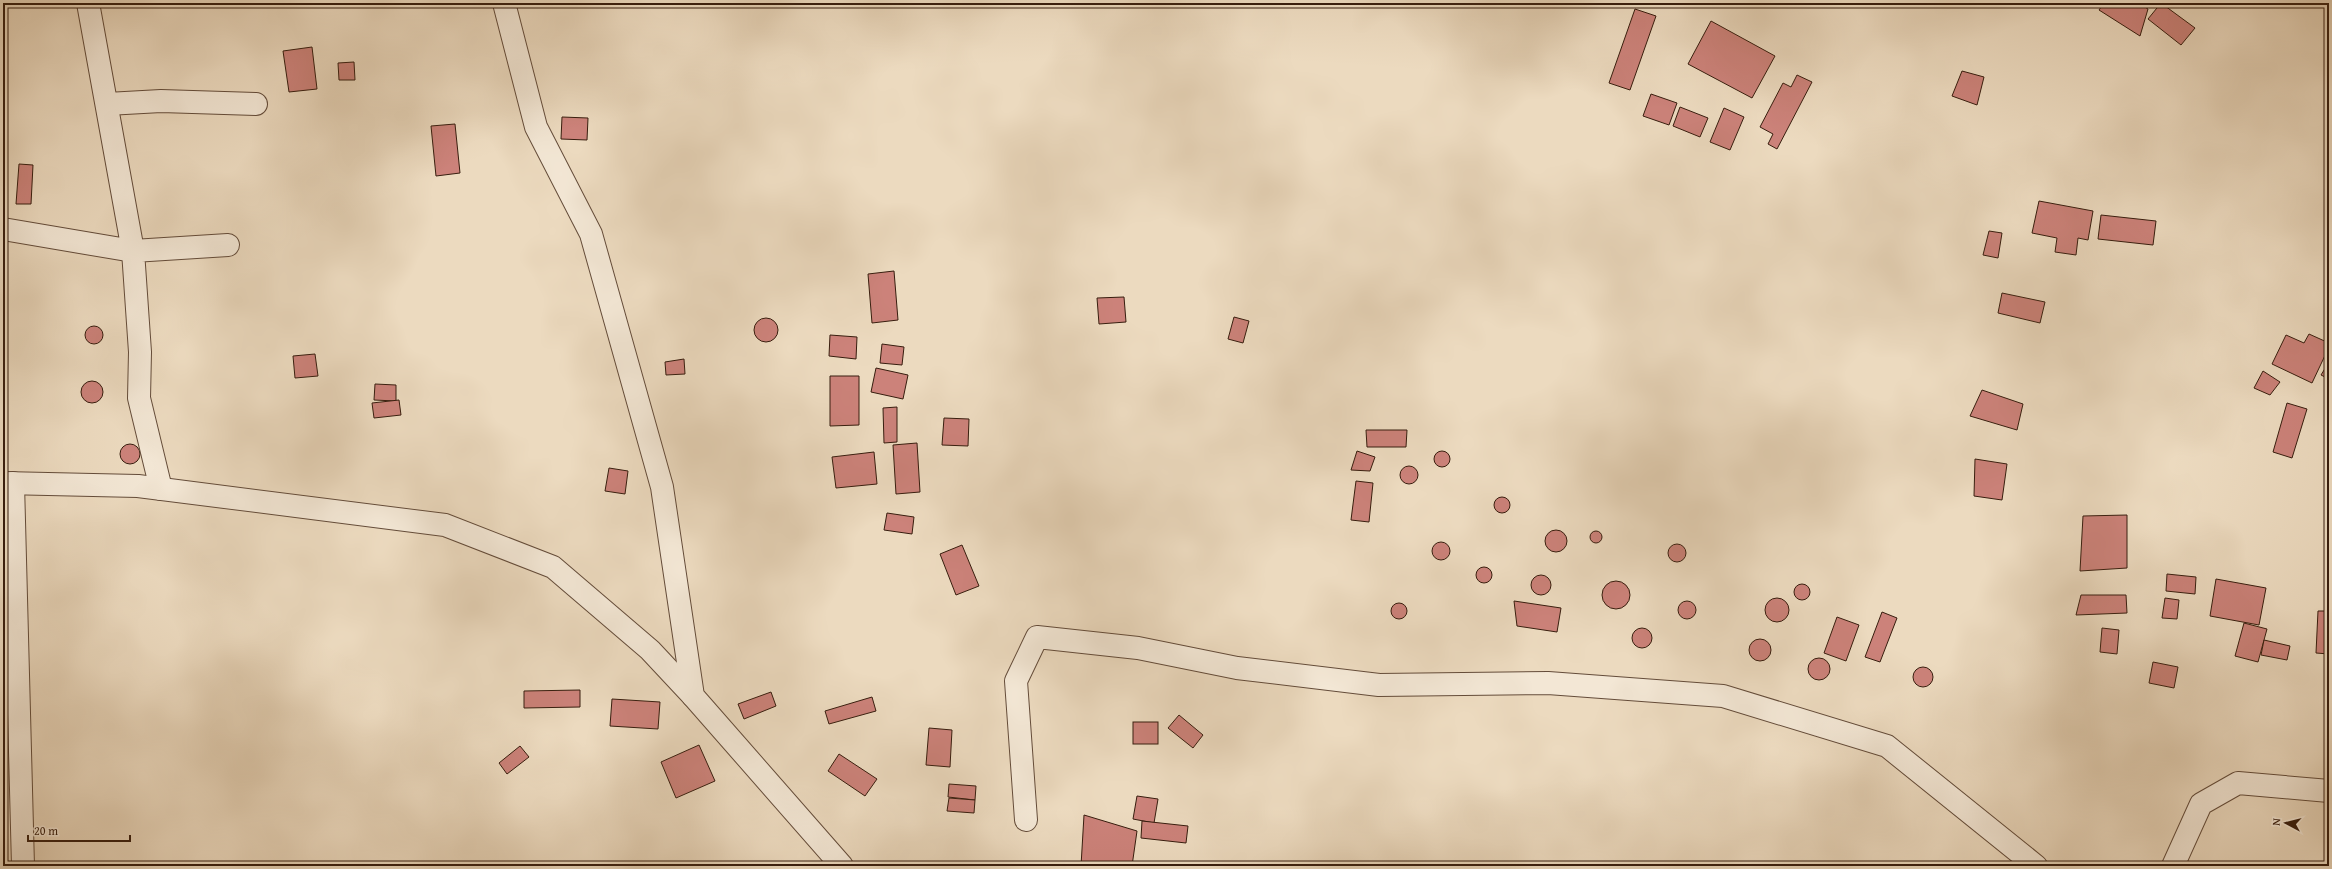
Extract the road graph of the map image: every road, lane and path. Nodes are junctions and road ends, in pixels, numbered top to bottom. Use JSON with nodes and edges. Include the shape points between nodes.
{"nodes":[{"id":1,"x":88,"y":3,"type":"edge"},
{"id":2,"x":504,"y":3,"type":"edge"},
{"id":3,"x":107,"y":104,"type":"junction"},
{"id":4,"x":256,"y":104,"type":"dead end"},
{"id":5,"x":3,"y":230,"type":"edge"},
{"id":6,"x":228,"y":245,"type":"dead end"},
{"id":7,"x":133,"y":251,"type":"junction"},
{"id":8,"x":8,"y":483,"type":"edge"},
{"id":9,"x":161,"y":489,"type":"junction"},
{"id":10,"x":693,"y":696,"type":"junction"},
{"id":11,"x":2329,"y":791,"type":"edge"},
{"id":12,"x":1026,"y":820,"type":"dead end"},
{"id":13,"x":22,"y":866,"type":"edge"},
{"id":14,"x":842,"y":866,"type":"edge"},
{"id":15,"x":2036,"y":866,"type":"edge"},
{"id":16,"x":2173,"y":866,"type":"edge"}],
"edges":[{"from":1,"to":3,"type":"street"},
{"from":2,"to":10,"type":"street","via":[[536,127],[591,234],[662,487]]},
{"from":3,"to":4,"type":"street","via":[[161,101]]},
{"from":3,"to":7,"type":"street"},
{"from":5,"to":7,"type":"street"},
{"from":6,"to":7,"type":"street"},
{"from":7,"to":9,"type":"street","via":[[140,352],[139,398]]},
{"from":8,"to":9,"type":"street","via":[[138,486]]},
{"from":8,"to":13,"type":"street"},
{"from":9,"to":10,"type":"street","via":[[445,525],[553,567],[650,650]]},
{"from":10,"to":14,"type":"street"},
{"from":11,"to":16,"type":"street","via":[[2238,783],[2201,804]]},
{"from":12,"to":15,"type":"street","via":[[1016,681],[1037,637],[1138,648],[1237,668],[1379,685],[1548,684],[1723,696],[1887,746]]}]}
